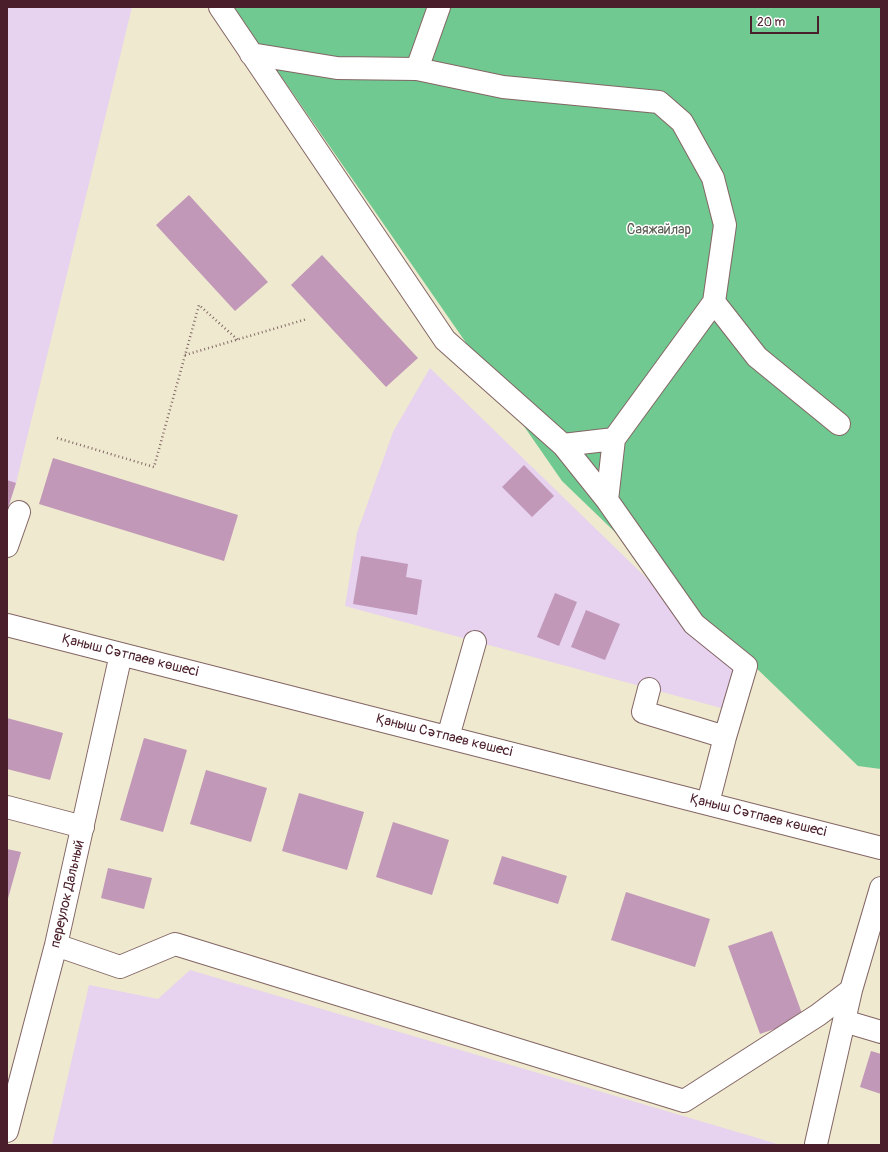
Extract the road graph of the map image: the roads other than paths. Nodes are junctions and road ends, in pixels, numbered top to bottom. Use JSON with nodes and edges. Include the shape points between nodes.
{"nodes":[{"id":1,"x":220,"y":7,"type":"edge"},
{"id":2,"x":439,"y":7,"type":"edge"},
{"id":3,"x":251,"y":54,"type":"junction"},
{"id":4,"x":417,"y":69,"type":"junction"},
{"id":5,"x":714,"y":302,"type":"junction"},
{"id":6,"x":839,"y":424,"type":"dead end"},
{"id":7,"x":614,"y":439,"type":"junction"},
{"id":8,"x":563,"y":445,"type":"junction"},
{"id":9,"x":607,"y":500,"type":"junction"},
{"id":10,"x":19,"y":512,"type":"dead end"},
{"id":11,"x":7,"y":546,"type":"edge"},
{"id":12,"x":7,"y":625,"type":"edge"},
{"id":13,"x":475,"y":642,"type":"dead end"},
{"id":14,"x":121,"y":654,"type":"junction"},
{"id":15,"x":649,"y":689,"type":"dead end"},
{"id":16,"x":448,"y":737,"type":"junction"},
{"id":17,"x":725,"y":737,"type":"junction"},
{"id":18,"x":708,"y":803,"type":"junction"},
{"id":19,"x":7,"y":807,"type":"edge"},
{"id":20,"x":83,"y":827,"type":"junction"},
{"id":21,"x":881,"y":848,"type":"edge"},
{"id":22,"x":881,"y":888,"type":"edge"},
{"id":23,"x":56,"y":945,"type":"junction"},
{"id":24,"x":851,"y":990,"type":"junction"},
{"id":25,"x":844,"y":1021,"type":"junction"},
{"id":26,"x":881,"y":1032,"type":"edge"},
{"id":27,"x":7,"y":1131,"type":"edge"},
{"id":28,"x":816,"y":1144,"type":"edge"}],
"edges":[{"from":1,"to":3,"type":"street"},
{"from":2,"to":4,"type":"street"},
{"from":3,"to":4,"type":"street","via":[[337,68]]},
{"from":3,"to":8,"type":"street","via":[[445,340]]},
{"from":4,"to":5,"type":"street","via":[[503,87],[659,102],[682,122],[713,178],[726,225]]},
{"from":5,"to":6,"type":"street","via":[[757,357]]},
{"from":5,"to":7,"type":"street"},
{"from":7,"to":8,"type":"street"},
{"from":7,"to":9,"type":"street"},
{"from":8,"to":9,"type":"street"},
{"from":9,"to":17,"type":"street","via":[[694,624],[746,666]]},
{"from":10,"to":11,"type":"street"},
{"from":12,"to":14,"type":"street","name":"Қаныш Сәтпаев көшесі"},
{"from":13,"to":16,"type":"street"},
{"from":14,"to":16,"type":"street","name":"Қаныш Сәтпаев көшесі"},
{"from":14,"to":20,"type":"street","name":"переулок Дальный"},
{"from":15,"to":17,"type":"street","via":[[643,712]]},
{"from":16,"to":18,"type":"street","name":"Қаныш Сәтпаев көшесі"},
{"from":17,"to":18,"type":"street"},
{"from":18,"to":21,"type":"street","name":"Қаныш Сәтпаев көшесі"},
{"from":19,"to":20,"type":"street"},
{"from":20,"to":23,"type":"street","name":"переулок Дальный"},
{"from":22,"to":24,"type":"street"},
{"from":23,"to":24,"type":"street","via":[[120,966],[175,944],[684,1101],[818,1015]]},
{"from":23,"to":27,"type":"street","name":"переулок Дальный"},
{"from":24,"to":25,"type":"street"},
{"from":25,"to":26,"type":"street"},
{"from":25,"to":28,"type":"street"}]}
